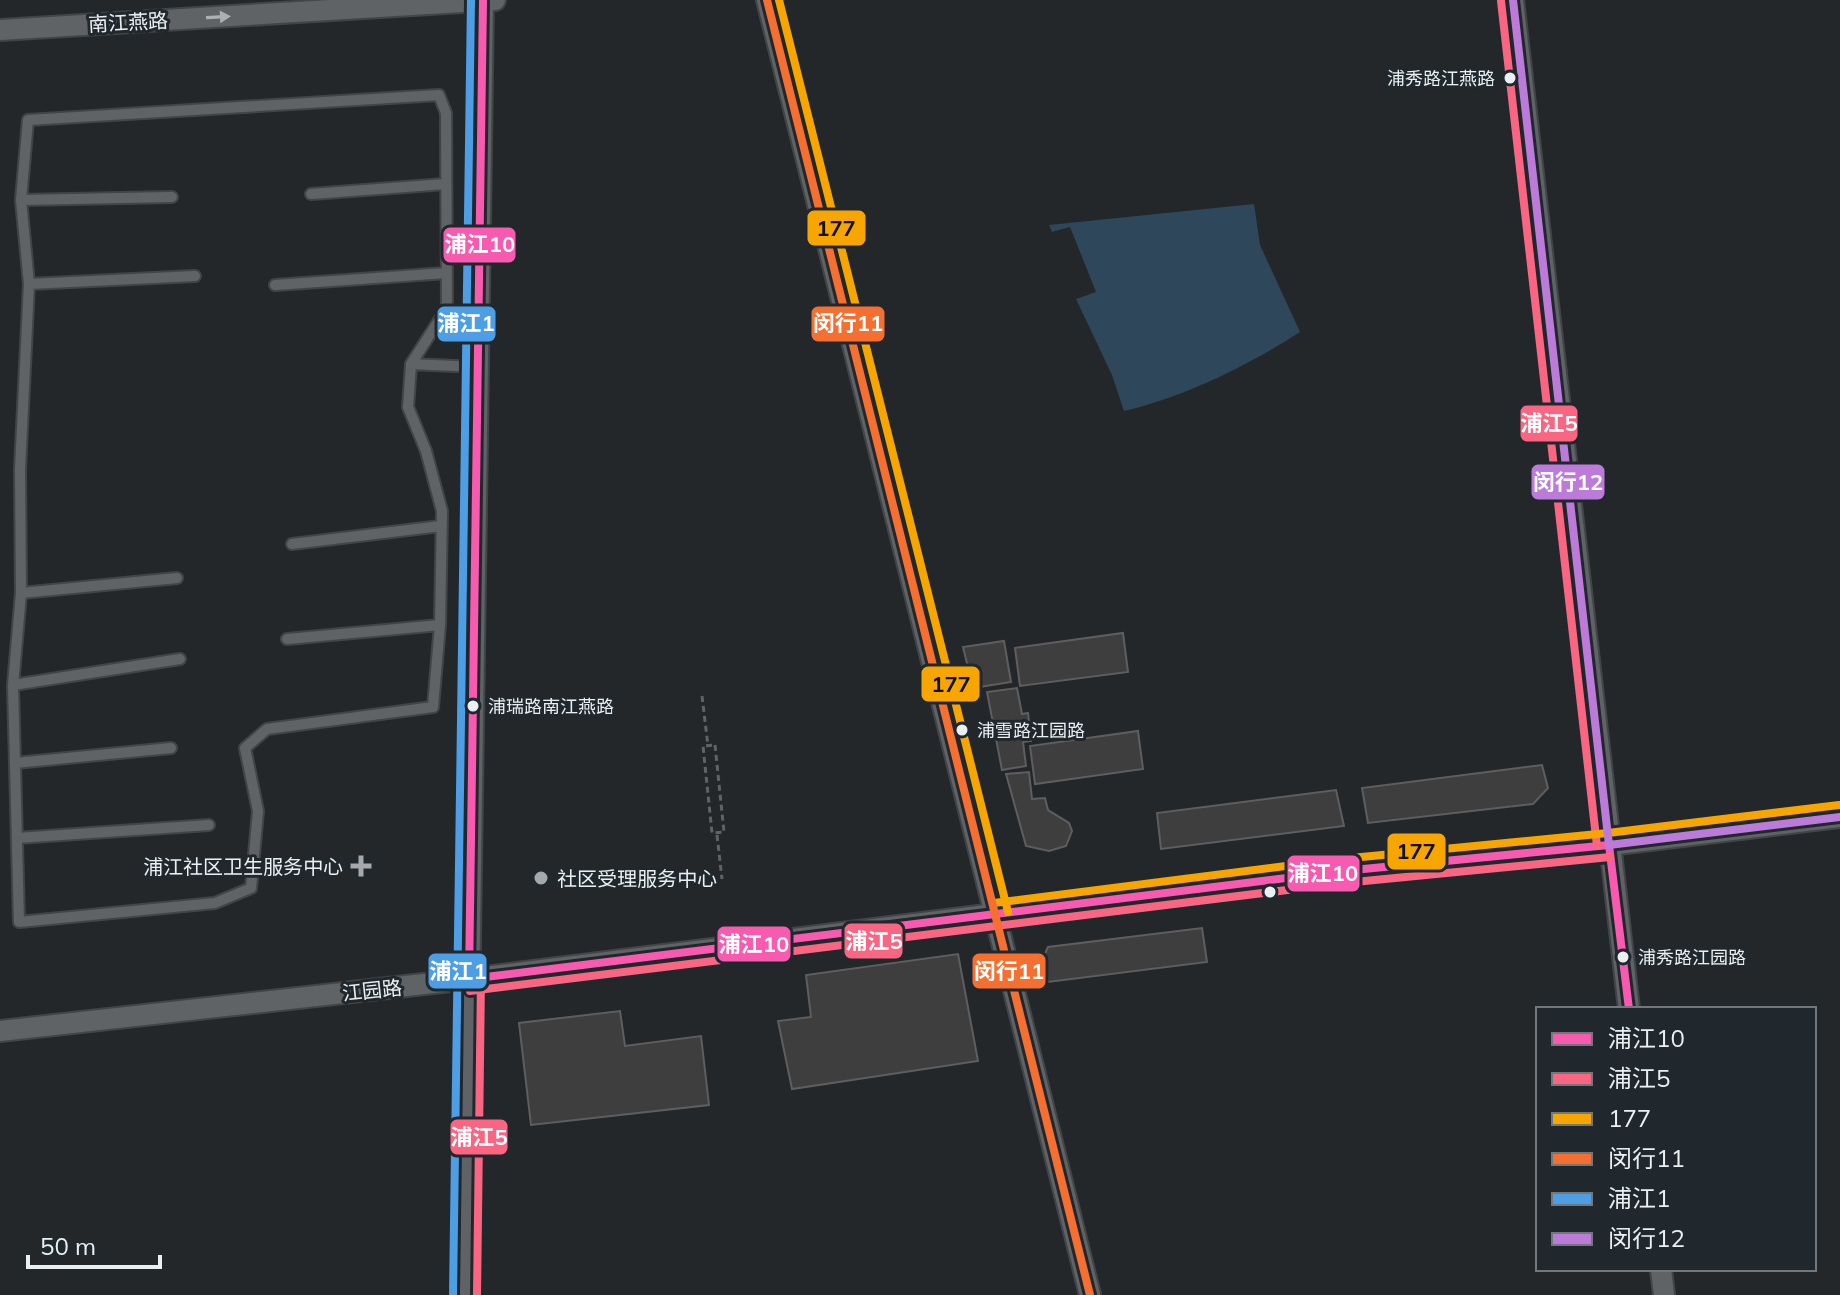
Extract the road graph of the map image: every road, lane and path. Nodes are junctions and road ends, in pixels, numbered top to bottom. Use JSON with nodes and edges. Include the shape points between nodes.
{"nodes":[{"id":1,"x":483,"y":0,"type":"edge"},
{"id":2,"x":495,"y":0,"type":"edge"},
{"id":3,"x":767,"y":0,"type":"edge"},
{"id":4,"x":1513,"y":0,"type":"edge"},
{"id":5,"x":0,"y":30,"type":"edge"},
{"id":6,"x":445,"y":184,"type":"junction"},
{"id":7,"x":311,"y":194,"type":"dead end"},
{"id":8,"x":172,"y":197,"type":"dead end"},
{"id":9,"x":21,"y":200,"type":"junction"},
{"id":10,"x":446,"y":273,"type":"junction"},
{"id":11,"x":195,"y":276,"type":"dead end"},
{"id":12,"x":29,"y":284,"type":"junction"},
{"id":13,"x":275,"y":285,"type":"dead end"},
{"id":14,"x":411,"y":364,"type":"junction"},
{"id":15,"x":478,"y":367,"type":"junction"},
{"id":16,"x":441,"y":526,"type":"junction"},
{"id":17,"x":292,"y":544,"type":"dead end"},
{"id":18,"x":177,"y":578,"type":"dead end"},
{"id":19,"x":21,"y":593,"type":"junction"},
{"id":20,"x":440,"y":625,"type":"junction"},
{"id":21,"x":287,"y":639,"type":"dead end"},
{"id":22,"x":180,"y":659,"type":"dead end"},
{"id":23,"x":13,"y":685,"type":"junction"},
{"id":24,"x":702,"y":696,"type":"dead end"},
{"id":25,"x":708,"y":746,"type":"junction"},
{"id":26,"x":171,"y":748,"type":"dead end"},
{"id":27,"x":15,"y":763,"type":"junction"},
{"id":28,"x":1840,"y":817,"type":"edge"},
{"id":29,"x":209,"y":825,"type":"dead end"},
{"id":30,"x":717,"y":833,"type":"junction"},
{"id":31,"x":17,"y":838,"type":"junction"},
{"id":32,"x":1609,"y":845,"type":"junction"},
{"id":33,"x":722,"y":879,"type":"dead end"},
{"id":34,"x":996,"y":915,"type":"junction"},
{"id":35,"x":469,"y":979,"type":"junction"},
{"id":36,"x":1629,"y":1007,"type":"edge"},
{"id":37,"x":0,"y":1031,"type":"edge"},
{"id":38,"x":1661,"y":1271,"type":"edge"},
{"id":39,"x":465,"y":1295,"type":"edge"},
{"id":40,"x":1090,"y":1295,"type":"edge"},
{"id":41,"x":1664,"y":1295,"type":"edge"}],
"edges":[{"from":1,"to":2,"type":"street","name":"南江燕路"},
{"from":5,"to":1,"type":"street","name":"南江燕路","one_way":true},
{"from":1,"to":15,"type":"street"},
{"from":3,"to":34,"type":"street"},
{"from":4,"to":32,"type":"street"},
{"from":6,"to":7,"type":"lane"},
{"from":6,"to":9,"type":"lane","via":[[446,113],[439,95],[28,120]]},
{"from":6,"to":10,"type":"lane"},
{"from":8,"to":9,"type":"lane"},
{"from":9,"to":12,"type":"lane"},
{"from":10,"to":13,"type":"lane"},
{"from":10,"to":14,"type":"lane","via":[[447,308]]},
{"from":11,"to":12,"type":"lane"},
{"from":12,"to":19,"type":"lane","via":[[20,469]]},
{"from":14,"to":15,"type":"lane"},
{"from":14,"to":16,"type":"lane","via":[[408,407],[426,451]]},
{"from":15,"to":35,"type":"street"},
{"from":16,"to":17,"type":"lane"},
{"from":16,"to":20,"type":"lane"},
{"from":18,"to":19,"type":"lane"},
{"from":19,"to":23,"type":"lane"},
{"from":20,"to":21,"type":"lane"},
{"from":20,"to":31,"type":"lane","via":[[433,707],[267,729],[245,748],[258,811],[251,888],[215,903],[19,922]]},
{"from":22,"to":23,"type":"lane"},
{"from":23,"to":27,"type":"lane"},
{"from":24,"to":25,"type":"path"},
{"from":25,"to":30,"type":"path","via":[[703,746],[712,833]]},
{"from":25,"to":30,"type":"path","via":[[715,745],[724,832]]},
{"from":26,"to":27,"type":"lane"},
{"from":27,"to":31,"type":"lane"},
{"from":28,"to":32,"type":"street","name":"江园路"},
{"from":29,"to":31,"type":"lane"},
{"from":30,"to":33,"type":"path"},
{"from":32,"to":34,"type":"street","name":"江园路","via":[[1343,871]]},
{"from":32,"to":36,"type":"street"},
{"from":34,"to":35,"type":"street","name":"江园路"},
{"from":34,"to":40,"type":"street"},
{"from":35,"to":37,"type":"street","name":"江园路"},
{"from":35,"to":39,"type":"street"},
{"from":38,"to":41,"type":"street"}]}
